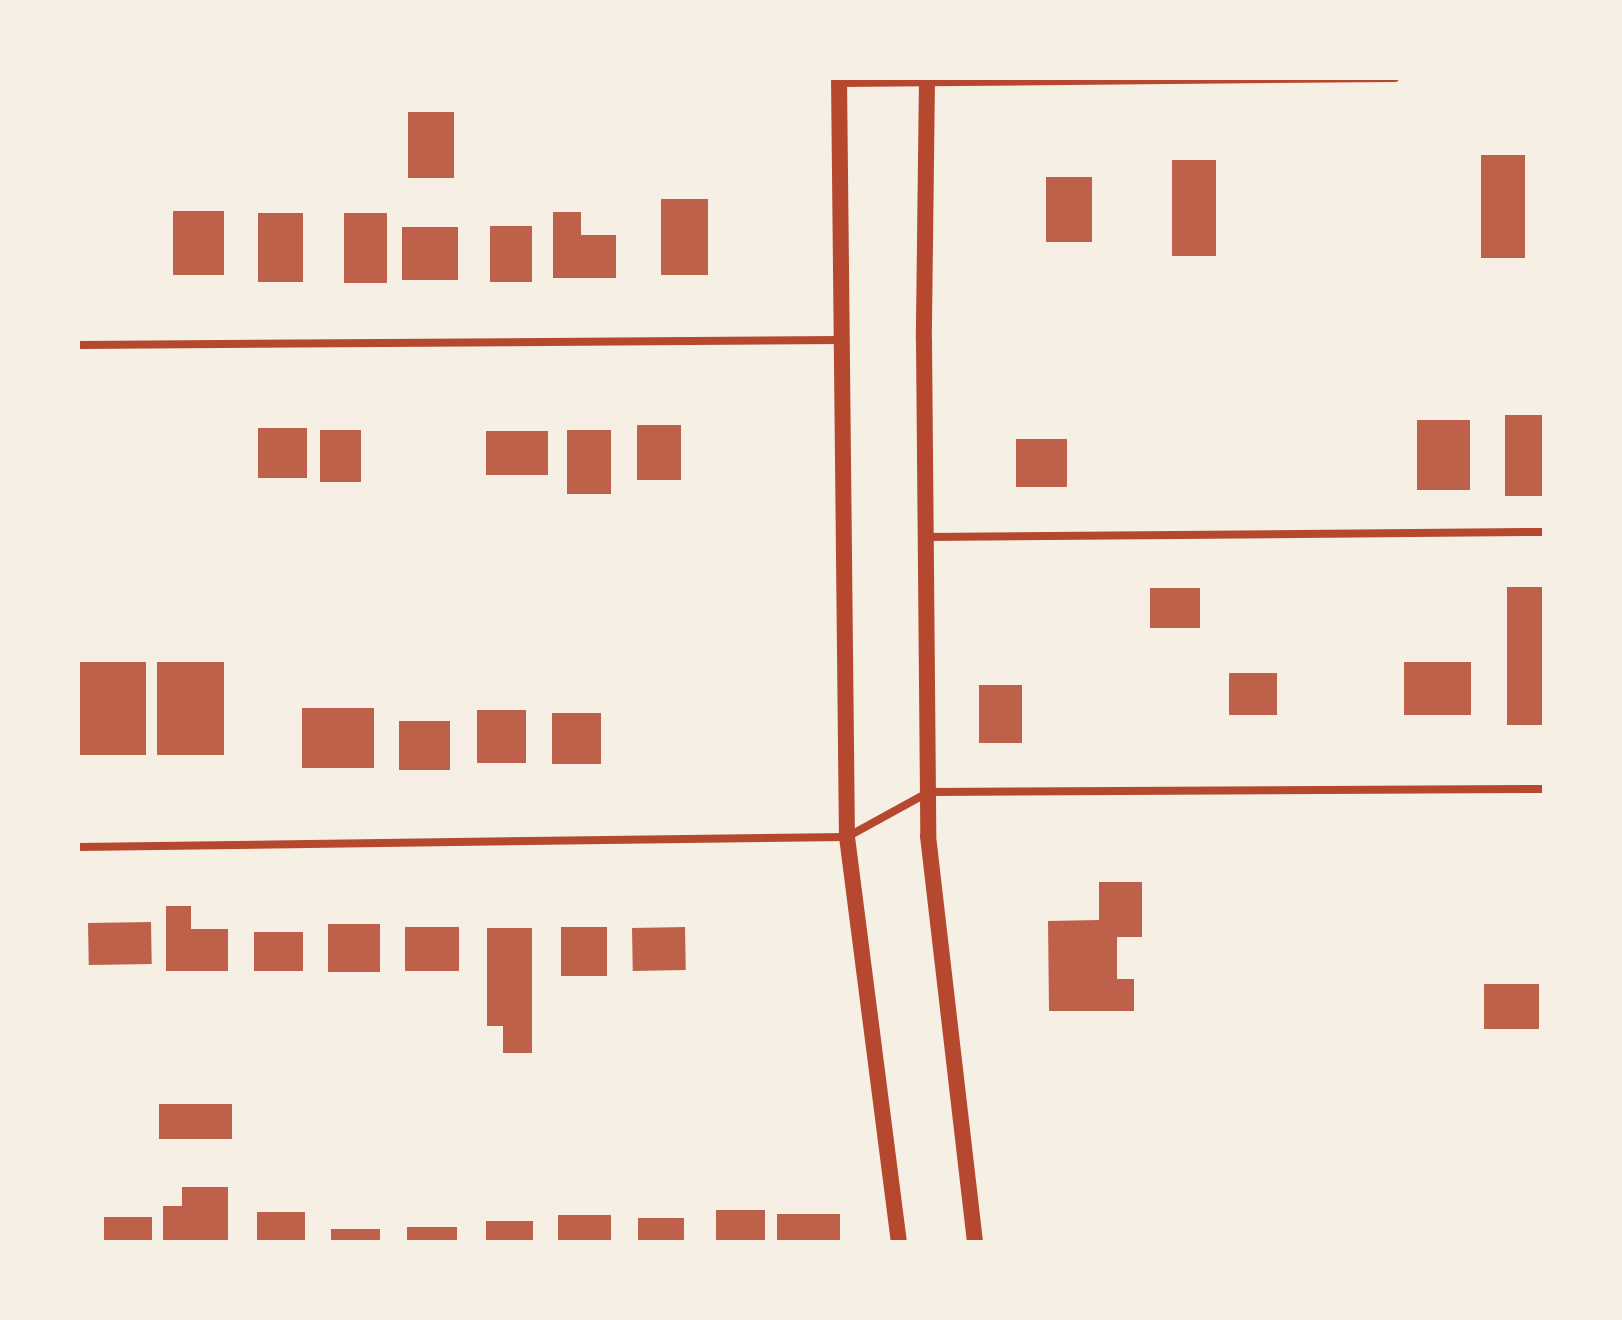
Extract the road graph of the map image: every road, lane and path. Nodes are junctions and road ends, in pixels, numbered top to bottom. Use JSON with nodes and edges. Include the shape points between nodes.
{"nodes":[{"id":1,"x":1395,"y":78,"type":"edge"},
{"id":2,"x":927,"y":79,"type":"edge"},
{"id":3,"x":839,"y":81,"type":"edge"},
{"id":4,"x":839,"y":340,"type":"junction"},
{"id":5,"x":78,"y":345,"type":"edge"},
{"id":6,"x":1544,"y":532,"type":"edge"},
{"id":7,"x":928,"y":537,"type":"junction"},
{"id":8,"x":1544,"y":789,"type":"edge"},
{"id":9,"x":929,"y":792,"type":"junction"},
{"id":10,"x":847,"y":837,"type":"junction"},
{"id":11,"x":78,"y":847,"type":"edge"},
{"id":12,"x":899,"y":1242,"type":"edge"},
{"id":13,"x":975,"y":1242,"type":"edge"}],
"edges":[{"from":1,"to":2,"type":"street"},
{"from":2,"to":3,"type":"street"},
{"from":2,"to":7,"type":"main road"},
{"from":3,"to":4,"type":"main road"},
{"from":4,"to":5,"type":"street"},
{"from":4,"to":10,"type":"main road"},
{"from":6,"to":7,"type":"street"},
{"from":7,"to":9,"type":"main road"},
{"from":8,"to":9,"type":"street"},
{"from":9,"to":10,"type":"street"},
{"from":9,"to":13,"type":"main road","via":[[928,836]]},
{"from":10,"to":11,"type":"street"},
{"from":10,"to":12,"type":"main road"}]}
